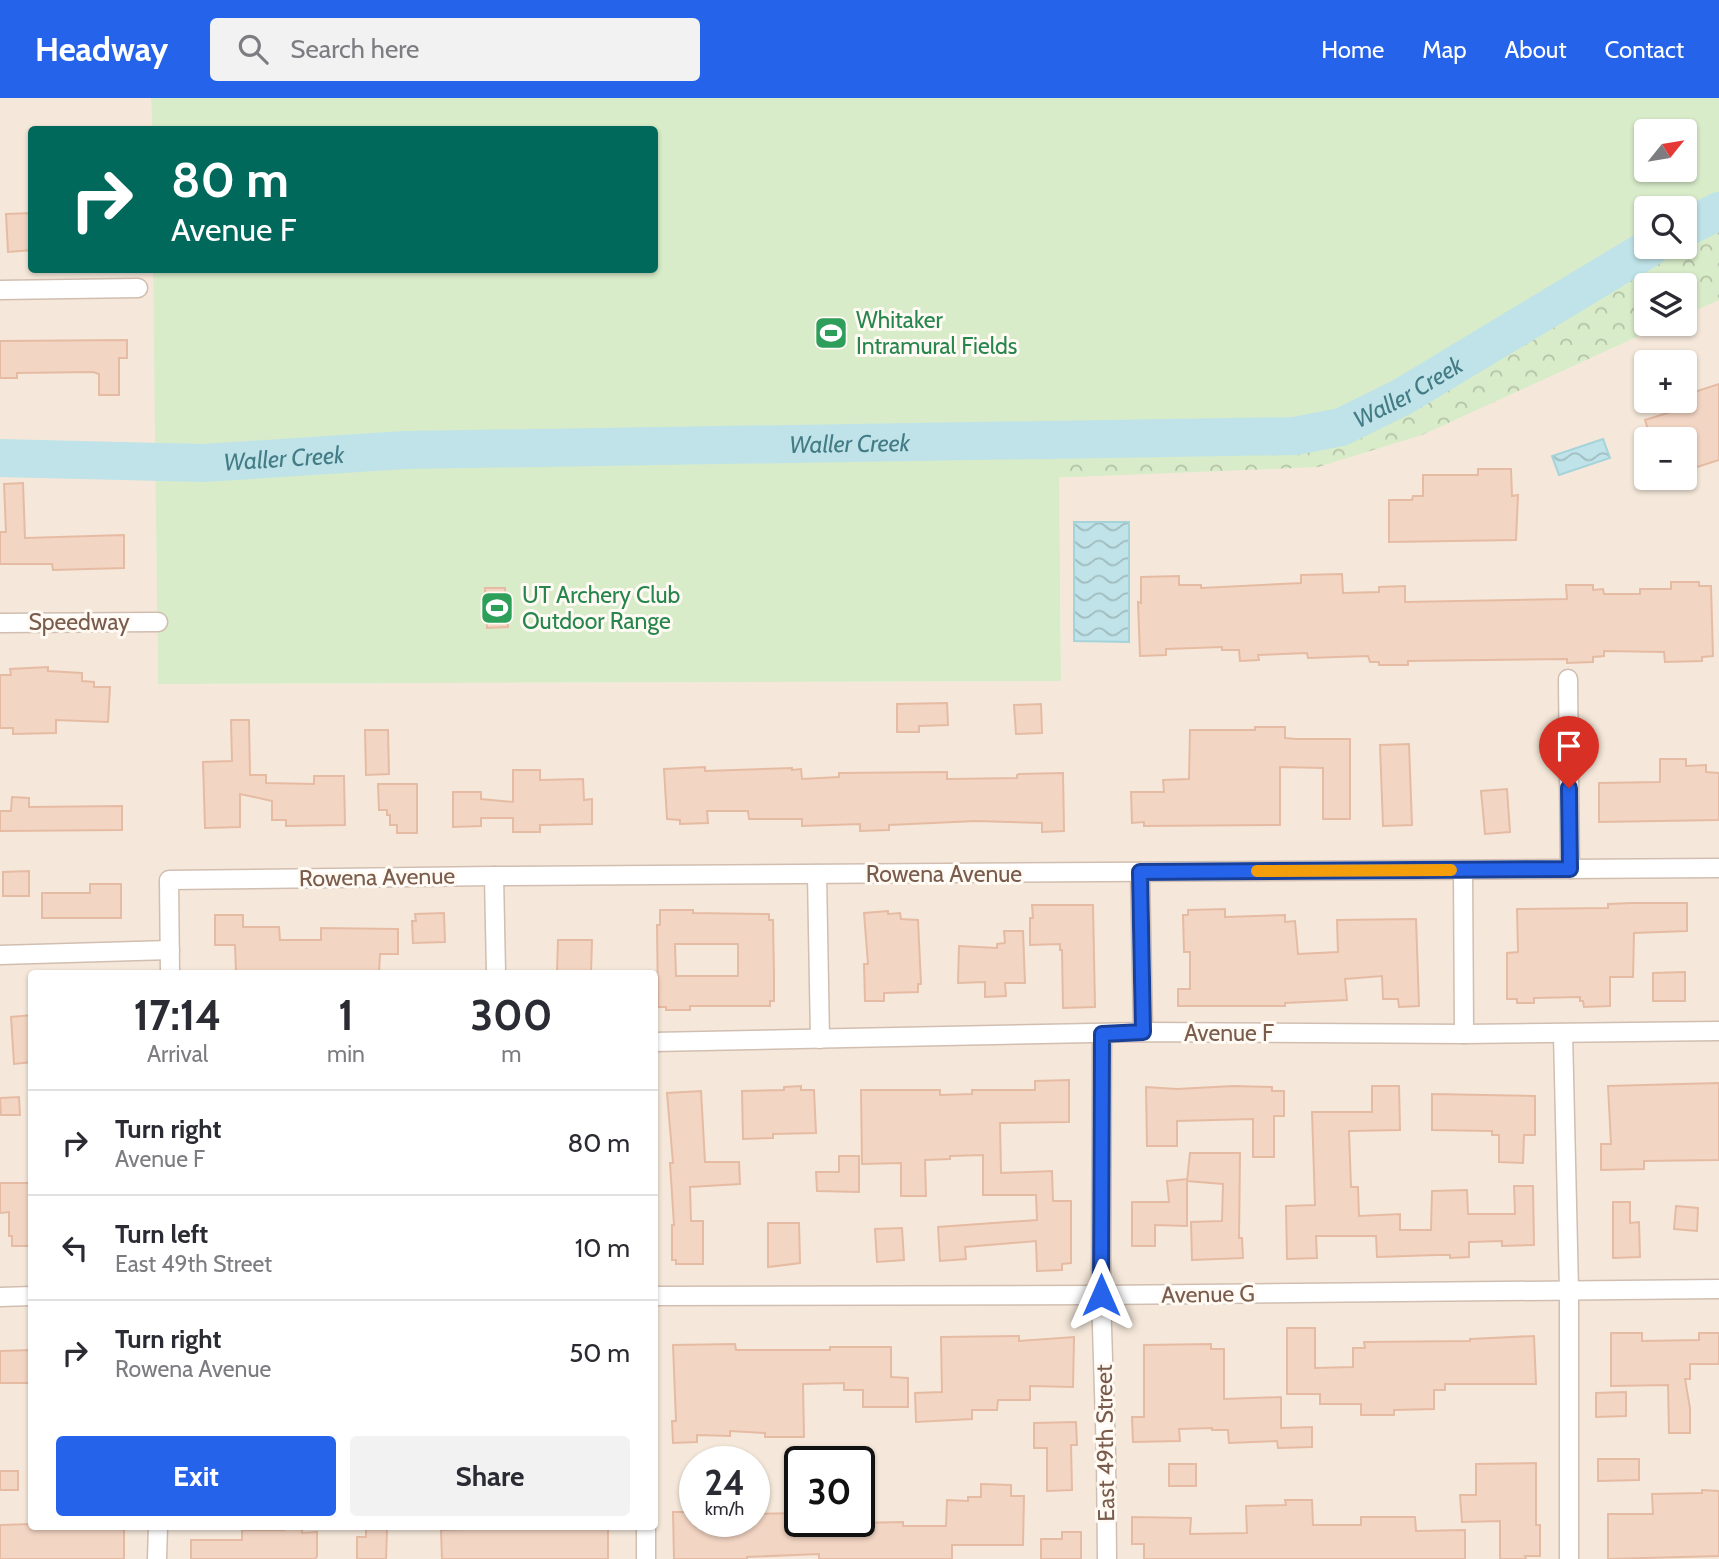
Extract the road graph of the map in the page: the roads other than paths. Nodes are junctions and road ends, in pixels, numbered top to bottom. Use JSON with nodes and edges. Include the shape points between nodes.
{"nodes":[{"id":1,"x":138,"y":288,"type":"dead end"},
{"id":2,"x":0,"y":290,"type":"edge"},
{"id":3,"x":158,"y":622,"type":"dead end"},
{"id":4,"x":0,"y":623,"type":"edge"},
{"id":5,"x":1568,"y":679,"type":"dead end"},
{"id":6,"x":1719,"y":868,"type":"edge"},
{"id":7,"x":1570,"y":869,"type":"junction"},
{"id":8,"x":1463,"y":870,"type":"junction"},
{"id":9,"x":1140,"y":872,"type":"junction"},
{"id":10,"x":817,"y":874,"type":"junction"},
{"id":11,"x":494,"y":876,"type":"junction"},
{"id":12,"x":170,"y":950,"type":"junction"},
{"id":13,"x":0,"y":955,"type":"edge"},
{"id":14,"x":170,"y":970,"type":"edge"},
{"id":15,"x":496,"y":970,"type":"edge"},
{"id":16,"x":1719,"y":1031,"type":"edge"},
{"id":17,"x":1143,"y":1032,"type":"junction"},
{"id":18,"x":1563,"y":1033,"type":"junction"},
{"id":19,"x":1102,"y":1034,"type":"junction"},
{"id":20,"x":1464,"y":1034,"type":"junction"},
{"id":21,"x":820,"y":1039,"type":"junction"},
{"id":22,"x":658,"y":1042,"type":"edge"},
{"id":23,"x":1719,"y":1289,"type":"edge"},
{"id":24,"x":1569,"y":1290,"type":"junction"},
{"id":25,"x":1101,"y":1295,"type":"junction"},
{"id":26,"x":28,"y":1296,"type":"edge"},
{"id":27,"x":658,"y":1296,"type":"edge"},
{"id":28,"x":0,"y":1297,"type":"edge"},
{"id":29,"x":158,"y":1530,"type":"edge"},
{"id":30,"x":646,"y":1530,"type":"edge"},
{"id":31,"x":157,"y":1559,"type":"edge"},
{"id":32,"x":646,"y":1559,"type":"edge"},
{"id":33,"x":1107,"y":1559,"type":"edge"},
{"id":34,"x":1569,"y":1559,"type":"edge"}],
"edges":[{"from":1,"to":2,"type":"street"},
{"from":3,"to":4,"type":"street","name":"Speedway"},
{"from":5,"to":7,"type":"street"},
{"from":6,"to":7,"type":"street","name":"Rowena Avenue"},
{"from":7,"to":8,"type":"street","name":"Rowena Avenue"},
{"from":8,"to":9,"type":"street","name":"Rowena Avenue"},
{"from":8,"to":20,"type":"street"},
{"from":9,"to":10,"type":"street","name":"Rowena Avenue"},
{"from":9,"to":17,"type":"street"},
{"from":10,"to":11,"type":"street","name":"Rowena Avenue"},
{"from":10,"to":21,"type":"street"},
{"from":11,"to":12,"type":"street","name":"Rowena Avenue","via":[[169,880]]},
{"from":11,"to":15,"type":"street"},
{"from":12,"to":13,"type":"street"},
{"from":12,"to":14,"type":"street"},
{"from":16,"to":18,"type":"street","name":"Avenue F"},
{"from":17,"to":19,"type":"street","name":"Avenue F"},
{"from":17,"to":20,"type":"street","name":"Avenue F"},
{"from":18,"to":20,"type":"street","name":"Avenue F"},
{"from":18,"to":24,"type":"street"},
{"from":19,"to":21,"type":"street","name":"Avenue F"},
{"from":19,"to":25,"type":"street","name":"East 49th Street"},
{"from":21,"to":22,"type":"street","name":"Avenue F"},
{"from":23,"to":24,"type":"street","name":"Avenue G"},
{"from":24,"to":25,"type":"street","name":"Avenue G"},
{"from":24,"to":34,"type":"street"},
{"from":25,"to":27,"type":"street","name":"Avenue G"},
{"from":25,"to":33,"type":"street","name":"East 49th Street"},
{"from":26,"to":28,"type":"street"},
{"from":29,"to":31,"type":"street"},
{"from":30,"to":32,"type":"street"}]}
